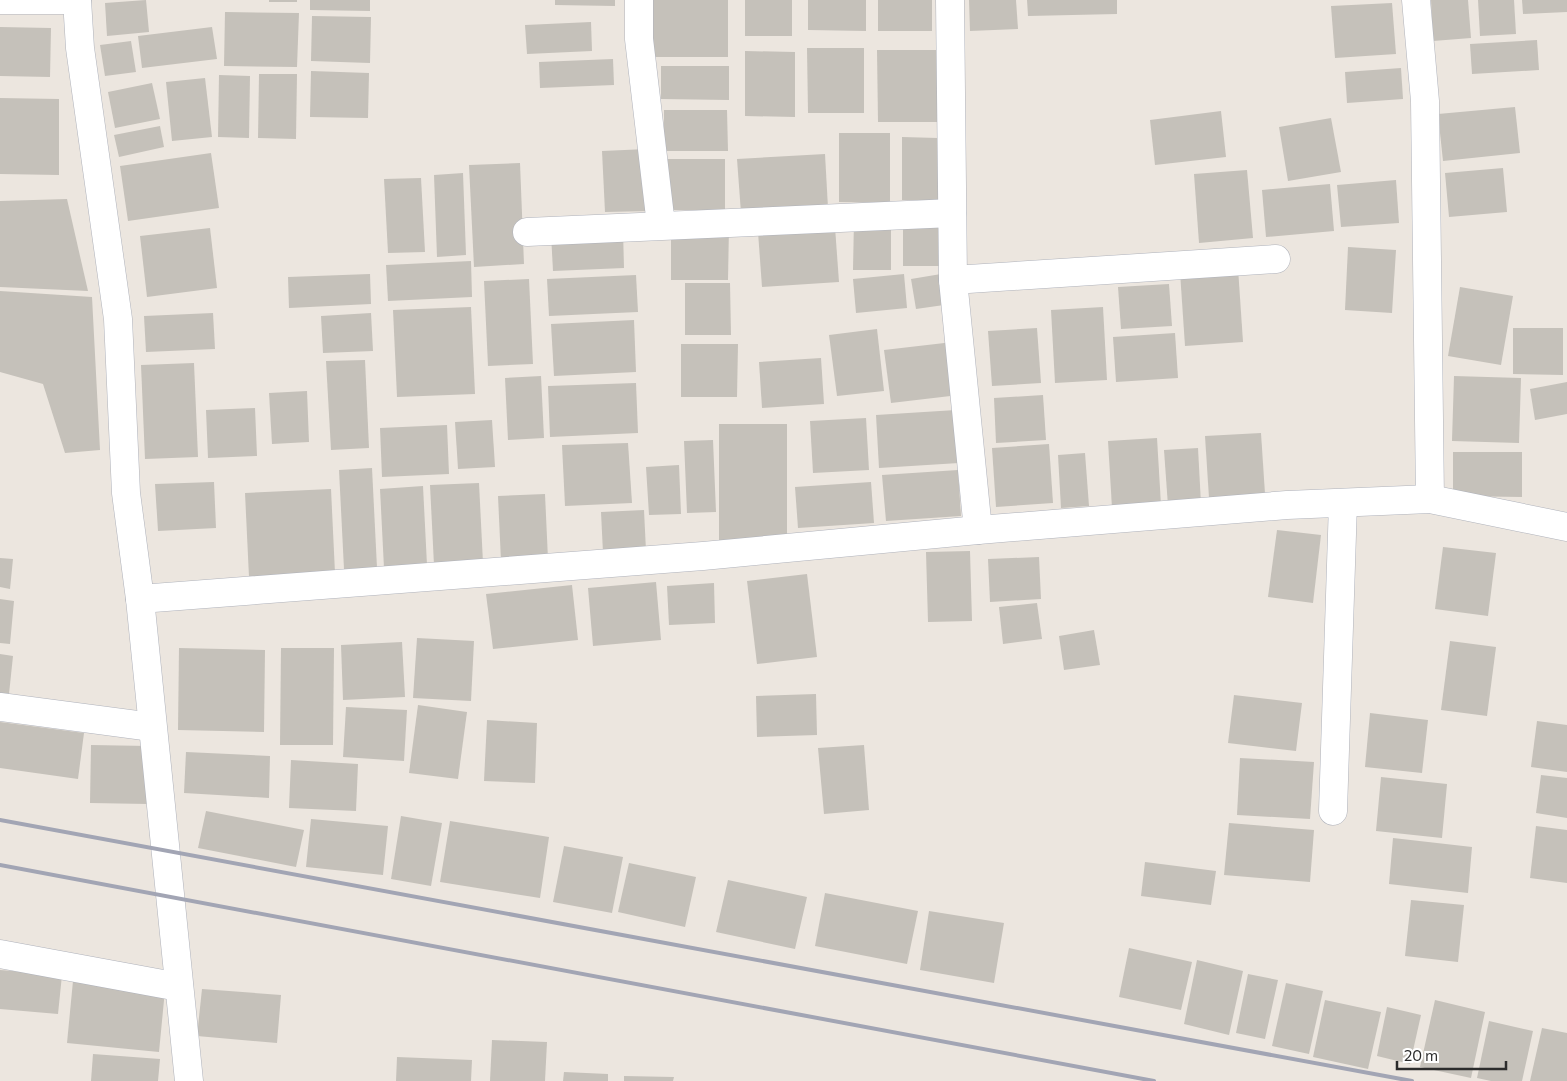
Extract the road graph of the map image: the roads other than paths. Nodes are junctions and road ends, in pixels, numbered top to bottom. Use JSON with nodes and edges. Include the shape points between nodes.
{"nodes":[{"id":1,"x":0,"y":0,"type":"edge"},
{"id":2,"x":77,"y":0,"type":"edge"},
{"id":3,"x":639,"y":0,"type":"edge"},
{"id":4,"x":950,"y":0,"type":"edge"},
{"id":5,"x":1416,"y":0,"type":"edge"},
{"id":6,"x":952,"y":213,"type":"junction"},
{"id":7,"x":661,"y":225,"type":"junction"},
{"id":8,"x":527,"y":232,"type":"dead end"},
{"id":9,"x":1276,"y":259,"type":"dead end"},
{"id":10,"x":953,"y":280,"type":"junction"},
{"id":11,"x":1430,"y":498,"type":"junction"},
{"id":12,"x":1343,"y":503,"type":"junction"},
{"id":13,"x":1567,"y":527,"type":"edge"},
{"id":14,"x":978,"y":530,"type":"junction"},
{"id":15,"x":140,"y":599,"type":"junction"},
{"id":16,"x":0,"y":707,"type":"edge"},
{"id":17,"x":152,"y":727,"type":"junction"},
{"id":18,"x":1333,"y":811,"type":"dead end"},
{"id":19,"x":0,"y":954,"type":"edge"},
{"id":20,"x":179,"y":987,"type":"junction"},
{"id":21,"x":189,"y":1081,"type":"edge"}],
"edges":[{"from":1,"to":2,"type":"street"},
{"from":2,"to":15,"type":"street","via":[[80,48],[118,319],[126,492]]},
{"from":3,"to":7,"type":"street","via":[[639,39]]},
{"from":4,"to":6,"type":"street"},
{"from":5,"to":11,"type":"street","via":[[1425,101]]},
{"from":6,"to":7,"type":"street"},
{"from":6,"to":10,"type":"street"},
{"from":7,"to":8,"type":"street"},
{"from":9,"to":10,"type":"street"},
{"from":10,"to":14,"type":"street"},
{"from":11,"to":12,"type":"street"},
{"from":11,"to":13,"type":"street"},
{"from":12,"to":14,"type":"street"},
{"from":12,"to":18,"type":"street"},
{"from":14,"to":15,"type":"street","via":[[703,556]]},
{"from":15,"to":17,"type":"street"},
{"from":16,"to":17,"type":"street"},
{"from":17,"to":20,"type":"street"},
{"from":19,"to":20,"type":"street"},
{"from":20,"to":21,"type":"street"}]}
